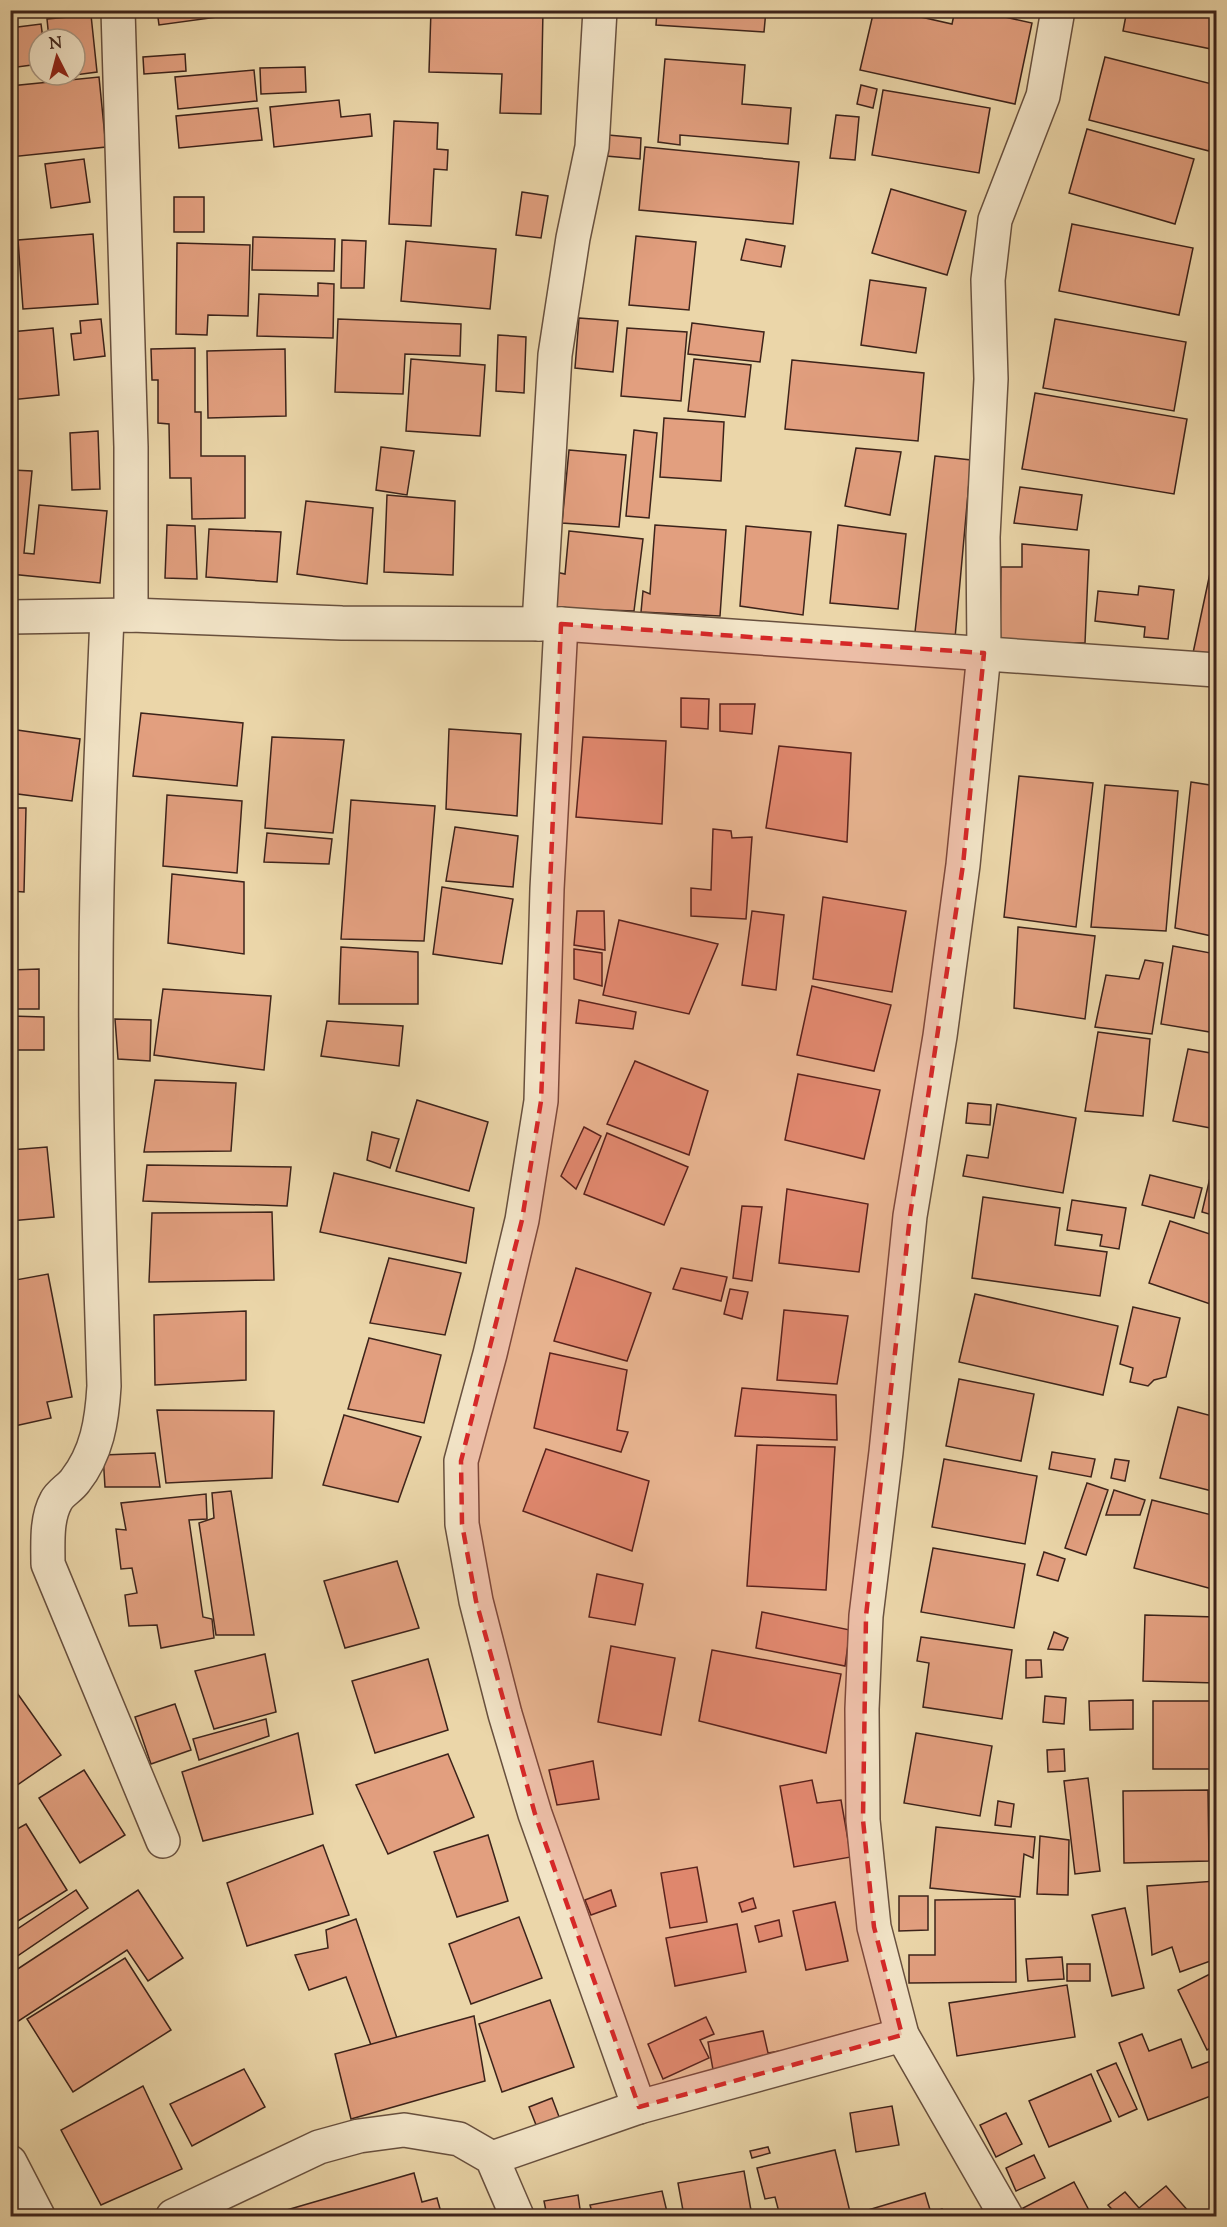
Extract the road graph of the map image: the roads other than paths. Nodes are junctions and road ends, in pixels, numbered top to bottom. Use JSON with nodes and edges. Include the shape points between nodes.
{"nodes":[{"id":1,"x":118,"y":10,"type":"edge"},
{"id":2,"x":600,"y":10,"type":"edge"},
{"id":3,"x":1058,"y":10,"type":"edge"},
{"id":4,"x":119,"y":616,"type":"junction"},
{"id":5,"x":10,"y":617,"type":"edge"},
{"id":6,"x":550,"y":624,"type":"junction"},
{"id":7,"x":984,"y":653,"type":"junction"},
{"id":8,"x":1216,"y":670,"type":"edge"},
{"id":9,"x":164,"y":1841,"type":"dead end"},
{"id":10,"x":902,"y":2035,"type":"junction"},
{"id":11,"x":639,"y":2108,"type":"junction"},
{"id":12,"x":492,"y":2158,"type":"junction"},
{"id":13,"x":10,"y":2162,"type":"edge"},
{"id":14,"x":38,"y":2217,"type":"edge"},
{"id":15,"x":173,"y":2217,"type":"edge"},
{"id":16,"x":517,"y":2217,"type":"edge"},
{"id":17,"x":1006,"y":2217,"type":"edge"}],
"edges":[{"from":1,"to":4,"type":"street","via":[[131,447]]},
{"from":2,"to":6,"type":"street","via":[[591,147],[555,355]]},
{"from":3,"to":7,"type":"street","via":[[1043,96],[995,220],[988,280],[992,379],[983,537]]},
{"from":4,"to":5,"type":"street"},
{"from":4,"to":6,"type":"street"},
{"from":4,"to":9,"type":"street","via":[[98,814],[97,1135],[102,1422],[92,1453],[75,1482],[56,1500],[48,1527],[48,1564]]},
{"from":6,"to":7,"type":"street"},
{"from":6,"to":11,"type":"street","via":[[541,1101],[522,1220],[461,1461],[462,1524],[476,1601],[528,1792]]},
{"from":7,"to":8,"type":"street"},
{"from":7,"to":10,"type":"street","via":[[940,1036],[910,1216],[866,1616],[861,1709],[863,1820],[874,1927]]},
{"from":10,"to":11,"type":"street"},
{"from":10,"to":17,"type":"street"},
{"from":11,"to":12,"type":"street"},
{"from":12,"to":15,"type":"street","via":[[459,2139],[404,2130],[359,2136],[319,2147]]},
{"from":12,"to":16,"type":"street"},
{"from":13,"to":14,"type":"street"}]}
